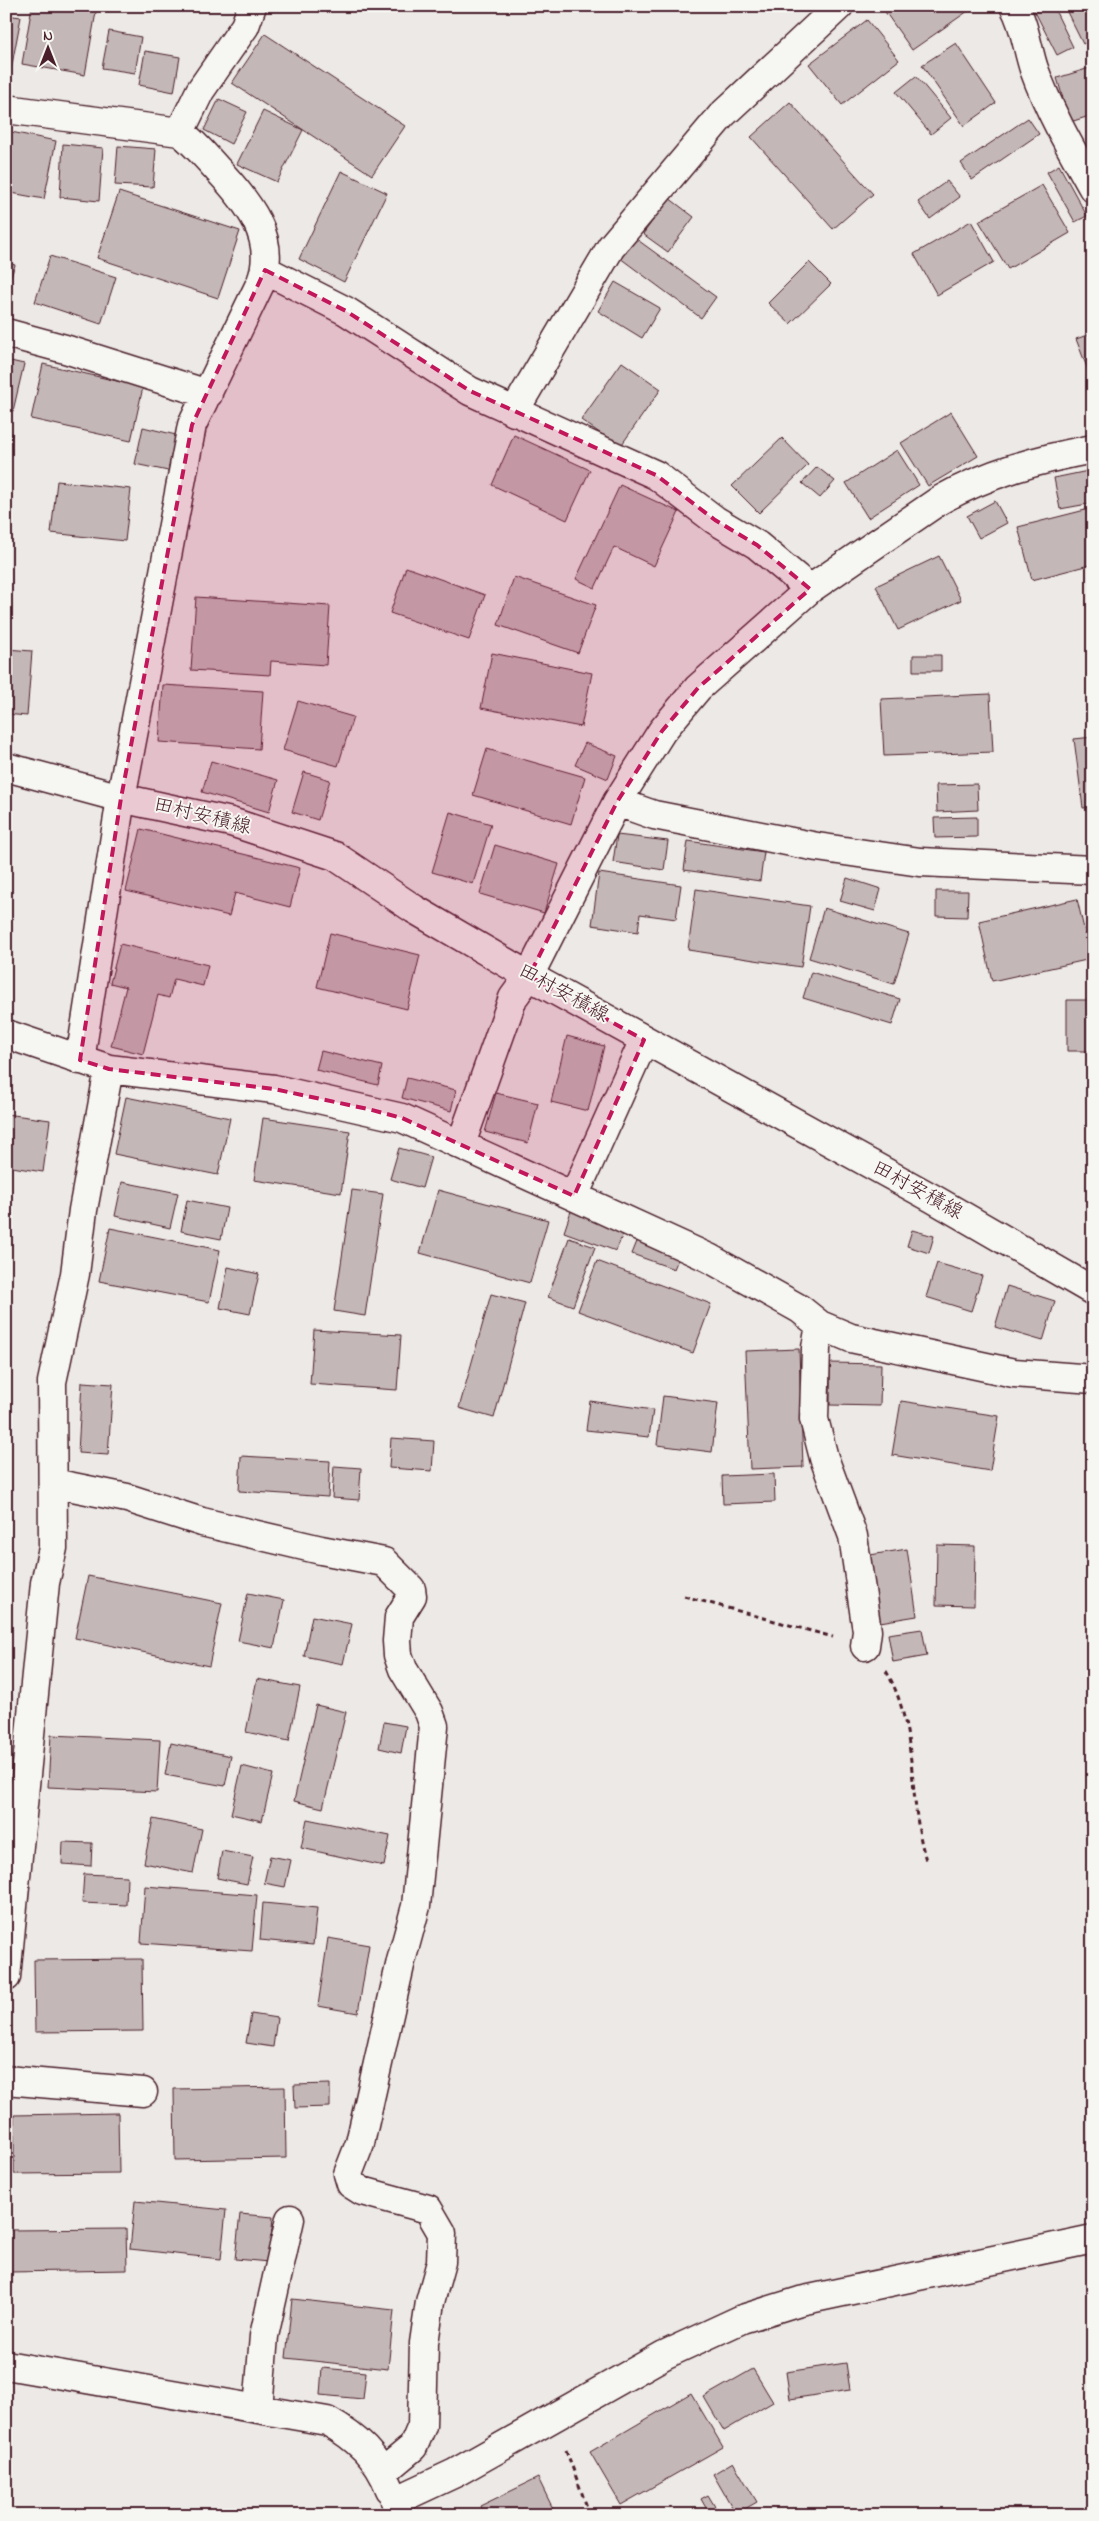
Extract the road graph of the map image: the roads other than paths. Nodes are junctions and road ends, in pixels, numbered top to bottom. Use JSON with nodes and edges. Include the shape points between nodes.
{"nodes":[{"id":1,"x":252,"y":6,"type":"edge"},
{"id":2,"x":839,"y":6,"type":"edge"},
{"id":3,"x":1014,"y":6,"type":"edge"},
{"id":4,"x":6,"y":109,"type":"edge"},
{"id":5,"x":180,"y":132,"type":"junction"},
{"id":6,"x":1093,"y":188,"type":"edge"},
{"id":7,"x":265,"y":270,"type":"junction"},
{"id":8,"x":6,"y":333,"type":"edge"},
{"id":9,"x":208,"y":394,"type":"junction"},
{"id":10,"x":514,"y":412,"type":"junction"},
{"id":11,"x":1093,"y":449,"type":"edge"},
{"id":12,"x":810,"y":589,"type":"junction"},
{"id":13,"x":6,"y":767,"type":"edge"},
{"id":14,"x":121,"y":798,"type":"junction"},
{"id":15,"x":617,"y":802,"type":"junction"},
{"id":16,"x":1093,"y":870,"type":"edge"},
{"id":17,"x":529,"y":976,"type":"junction"},
{"id":18,"x":6,"y":1034,"type":"edge"},
{"id":19,"x":644,"y":1040,"type":"junction"},
{"id":20,"x":80,"y":1060,"type":"junction"},
{"id":21,"x":109,"y":1069,"type":"junction"},
{"id":22,"x":461,"y":1144,"type":"junction"},
{"id":23,"x":574,"y":1196,"type":"junction"},
{"id":24,"x":1093,"y":1291,"type":"edge"},
{"id":25,"x":820,"y":1326,"type":"junction"},
{"id":26,"x":1093,"y":1379,"type":"edge"},
{"id":27,"x":53,"y":1483,"type":"junction"},
{"id":28,"x":864,"y":1646,"type":"road end"},
{"id":29,"x":6,"y":1977,"type":"edge"},
{"id":30,"x":6,"y":2080,"type":"edge"},
{"id":31,"x":144,"y":2092,"type":"dead end"},
{"id":32,"x":290,"y":2219,"type":"dead end"},
{"id":33,"x":1093,"y":2239,"type":"edge"},
{"id":34,"x":6,"y":2365,"type":"edge"},
{"id":35,"x":258,"y":2409,"type":"junction"},
{"id":36,"x":383,"y":2472,"type":"junction"},
{"id":37,"x":397,"y":2508,"type":"edge"}],
"edges":[{"from":1,"to":5,"type":"street","via":[[245,26],[200,91]]},
{"from":2,"to":10,"type":"street","via":[[722,115],[611,247]]},
{"from":3,"to":6,"type":"street","via":[[1052,114]]},
{"from":4,"to":5,"type":"street"},
{"from":5,"to":7,"type":"street","via":[[196,144],[242,197],[258,223],[267,253]]},
{"from":7,"to":9,"type":"street"},
{"from":7,"to":10,"type":"street","via":[[346,311],[470,391]]},
{"from":8,"to":9,"type":"street"},
{"from":9,"to":14,"type":"street","via":[[192,425]]},
{"from":10,"to":12,"type":"street","via":[[656,475],[715,520],[757,545]]},
{"from":11,"to":12,"type":"street","via":[[1017,465],[958,489]]},
{"from":12,"to":15,"type":"street","via":[[698,688],[662,731]]},
{"from":13,"to":14,"type":"street","name":"田村安積線"},
{"from":14,"to":17,"type":"street","name":"田村安積線","via":[[232,822],[335,856],[414,909]]},
{"from":14,"to":20,"type":"street"},
{"from":15,"to":16,"type":"street","via":[[654,815],[836,850],[920,862]]},
{"from":15,"to":17,"type":"street"},
{"from":17,"to":19,"type":"street","name":"田村安積線"},
{"from":17,"to":22,"type":"street","via":[[503,1023]]},
{"from":18,"to":20,"type":"street"},
{"from":19,"to":23,"type":"street"},
{"from":19,"to":24,"type":"street","name":"田村安積線","via":[[932,1198]]},
{"from":20,"to":21,"type":"street"},
{"from":21,"to":22,"type":"street","via":[[274,1089],[330,1100],[402,1118]]},
{"from":21,"to":27,"type":"street","via":[[83,1210],[75,1274],[52,1382]]},
{"from":22,"to":23,"type":"street"},
{"from":23,"to":25,"type":"street","via":[[709,1258],[800,1309]]},
{"from":25,"to":26,"type":"street","via":[[851,1338],[1014,1373]]},
{"from":25,"to":28,"type":"street","via":[[816,1348],[814,1419],[824,1458],[853,1536],[866,1631]]},
{"from":27,"to":29,"type":"street","via":[[53,1548],[45,1583]]},
{"from":27,"to":36,"type":"street","via":[[127,1498],[202,1522],[384,1562],[410,1589],[412,1596],[399,1617],[398,1655],[434,1726],[418,1895],[360,2143],[348,2174],[351,2184],[362,2191],[428,2209],[442,2233],[441,2262],[430,2302],[424,2343],[422,2426],[413,2447]]},
{"from":30,"to":31,"type":"street"},
{"from":32,"to":35,"type":"street","via":[[264,2336]]},
{"from":33,"to":37,"type":"street","via":[[800,2301],[742,2319],[664,2354]]},
{"from":34,"to":35,"type":"street"},
{"from":35,"to":36,"type":"street","via":[[328,2420],[368,2449]]},
{"from":36,"to":37,"type":"street"}]}
